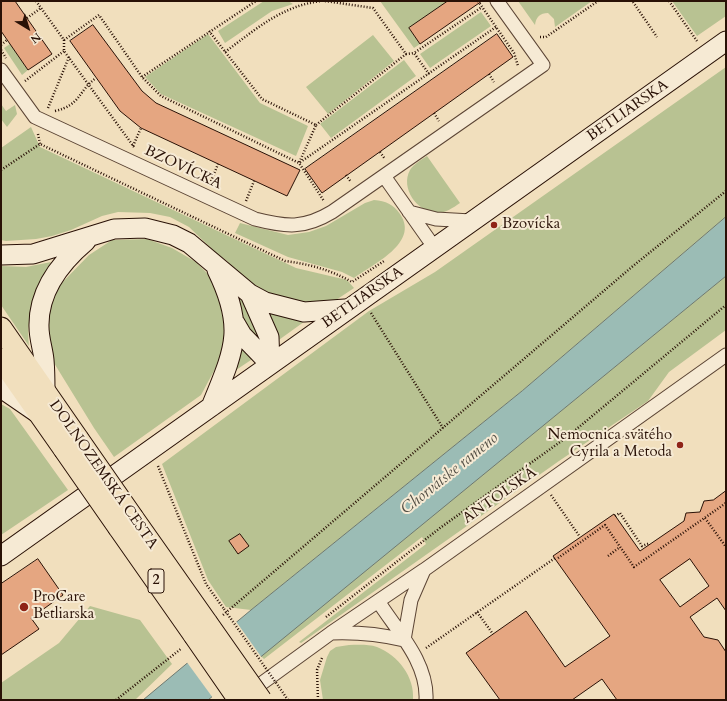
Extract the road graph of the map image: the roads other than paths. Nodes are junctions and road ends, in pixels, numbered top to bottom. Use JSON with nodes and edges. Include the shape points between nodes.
{"nodes":[{"id":1,"x":497,"y":1,"type":"edge"},
{"id":2,"x":726,"y":41,"type":"edge"},
{"id":3,"x":5,"y":66,"type":"edge"},
{"id":4,"x":384,"y":176,"type":"junction"},
{"id":5,"x":409,"y":212,"type":"junction"},
{"id":6,"x":471,"y":221,"type":"junction"},
{"id":7,"x":94,"y":235,"type":"junction"},
{"id":8,"x":434,"y":247,"type":"junction"},
{"id":9,"x":1,"y":256,"type":"edge"},
{"id":10,"x":215,"y":264,"type":"junction"},
{"id":11,"x":250,"y":294,"type":"junction"},
{"id":12,"x":346,"y":309,"type":"junction"},
{"id":13,"x":235,"y":323,"type":"junction"},
{"id":14,"x":1,"y":328,"type":"edge"},
{"id":15,"x":726,"y":355,"type":"edge"},
{"id":16,"x":1,"y":359,"type":"edge"},
{"id":17,"x":270,"y":364,"type":"junction"},
{"id":18,"x":1,"y":388,"type":"edge"},
{"id":19,"x":45,"y":391,"type":"junction"},
{"id":20,"x":211,"y":407,"type":"junction"},
{"id":21,"x":40,"y":415,"type":"junction"},
{"id":22,"x":71,"y":444,"type":"junction"},
{"id":23,"x":1,"y":556,"type":"edge"},
{"id":24,"x":424,"y":570,"type":"junction"},
{"id":25,"x":378,"y":601,"type":"junction"},
{"id":26,"x":201,"y":630,"type":"junction"},
{"id":27,"x":330,"y":633,"type":"junction"},
{"id":28,"x":404,"y":640,"type":"junction"},
{"id":29,"x":239,"y":700,"type":"edge"},
{"id":30,"x":261,"y":700,"type":"edge"},
{"id":31,"x":426,"y":700,"type":"edge"}],
"edges":[{"from":1,"to":4,"type":"street","name":"BZOVÍCKA","via":[[543,65]]},
{"from":2,"to":6,"type":"street","name":"BETLIARSKA"},
{"from":3,"to":4,"type":"street","name":"BZOVÍCKA","via":[[35,117],[255,220],[284,226],[310,223],[332,212]]},
{"from":4,"to":5,"type":"street"},
{"from":5,"to":6,"type":"street","via":[[436,218]]},
{"from":5,"to":8,"type":"street"},
{"from":6,"to":8,"type":"street","name":"BETLIARSKA"},
{"from":7,"to":9,"type":"street","via":[[33,254]]},
{"from":7,"to":10,"type":"street","via":[[123,227],[159,230],[190,243]]},
{"from":7,"to":19,"type":"street","via":[[61,265],[50,282],[43,303],[39,325]]},
{"from":8,"to":12,"type":"street","name":"BETLIARSKA"},
{"from":10,"to":11,"type":"street"},
{"from":10,"to":13,"type":"street","via":[[228,294]]},
{"from":11,"to":12,"type":"street","via":[[264,302],[304,312]]},
{"from":11,"to":17,"type":"street","via":[[269,337]]},
{"from":12,"to":17,"type":"street","name":"BETLIARSKA"},
{"from":13,"to":17,"type":"street","via":[[246,340]]},
{"from":13,"to":20,"type":"street","via":[[232,350]]},
{"from":14,"to":19,"type":"main road","name":"DOLNOZEMSKÁ CESTA","number":"2"},
{"from":15,"to":24,"type":"street","name":"ANTOLSKÁ"},
{"from":16,"to":21,"type":"main road","name":"DOLNOZEMSKÁ CESTA","number":"2"},
{"from":17,"to":20,"type":"street","name":"BETLIARSKA"},
{"from":18,"to":21,"type":"street"},
{"from":19,"to":22,"type":"main road","name":"DOLNOZEMSKÁ CESTA","number":"2"},
{"from":20,"to":23,"type":"street","name":"BETLIARSKA"},
{"from":21,"to":22,"type":"main road","name":"DOLNOZEMSKÁ CESTA","number":"2"},
{"from":22,"to":26,"type":"main road","name":"DOLNOZEMSKÁ CESTA","number":"2","bridge":true},
{"from":24,"to":25,"type":"street","name":"ANTOLSKÁ"},
{"from":24,"to":28,"type":"street","via":[[410,600]]},
{"from":25,"to":27,"type":"street","name":"ANTOLSKÁ"},
{"from":25,"to":28,"type":"street"},
{"from":26,"to":29,"type":"main road","name":"DOLNOZEMSKÁ CESTA","number":"2","bridge":true},
{"from":26,"to":30,"type":"main road","name":"DOLNOZEMSKÁ CESTA","number":"2","bridge":true},
{"from":27,"to":28,"type":"street","via":[[365,632]]},
{"from":27,"to":29,"type":"street","name":"ANTOLSKÁ"},
{"from":28,"to":31,"type":"street","via":[[416,655],[426,687]]}]}
